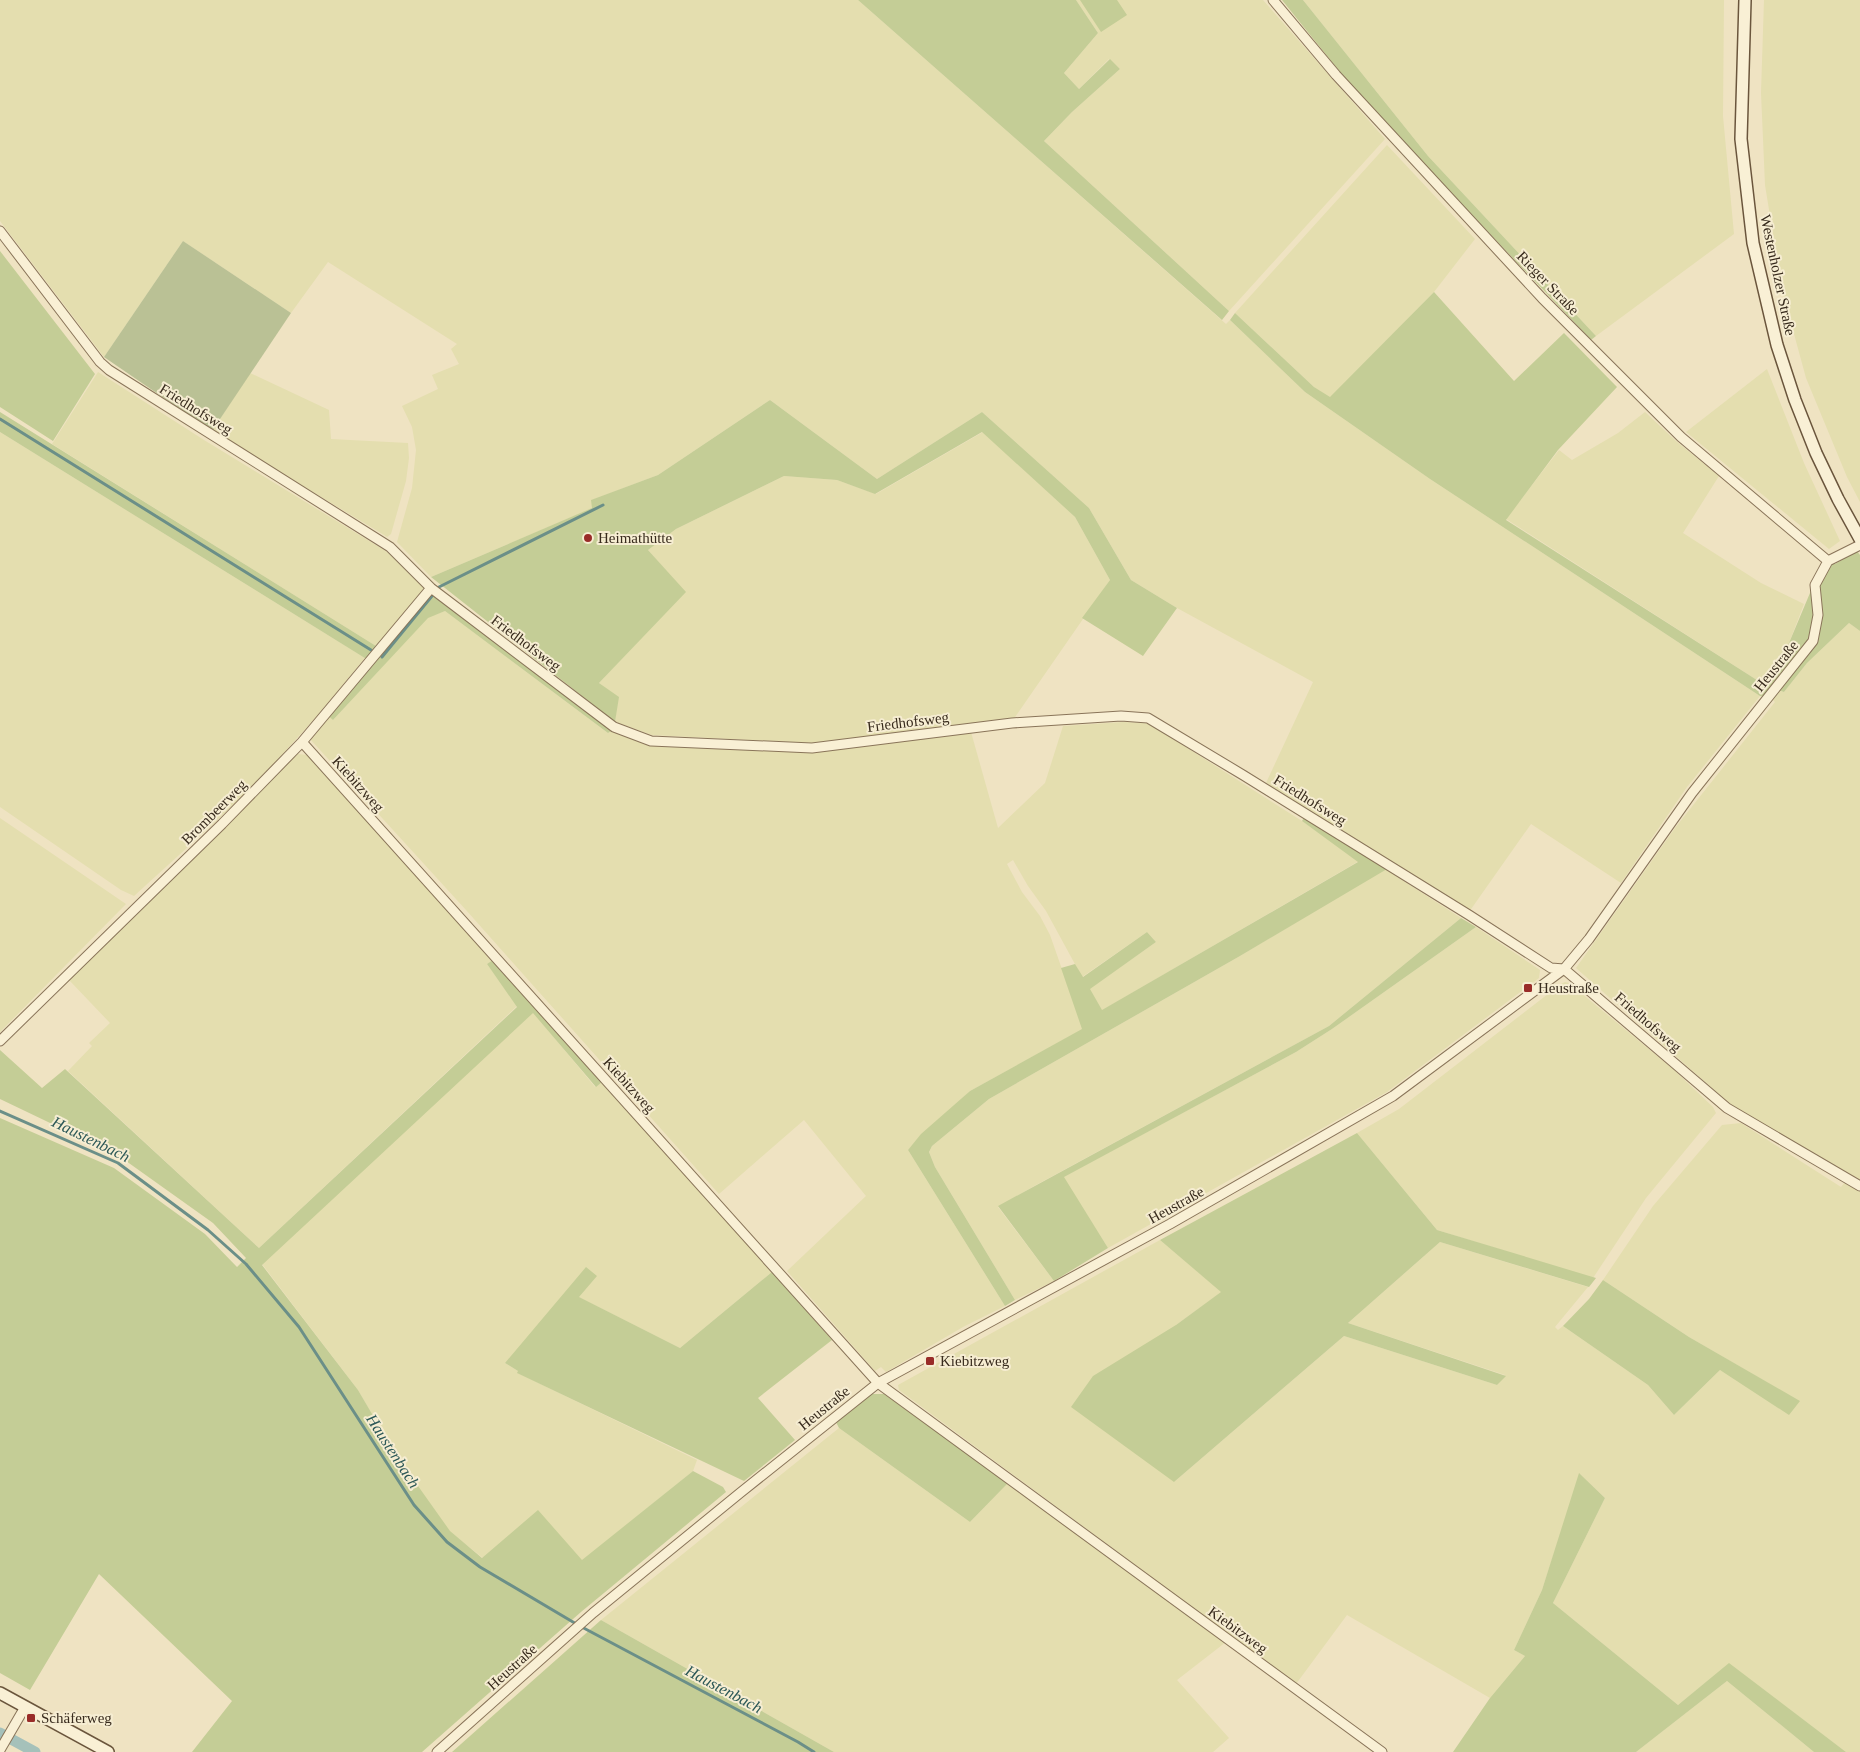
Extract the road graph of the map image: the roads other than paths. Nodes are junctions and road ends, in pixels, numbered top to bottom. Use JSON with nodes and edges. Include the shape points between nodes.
{"nodes":[{"id":1,"x":1273,"y":0,"type":"edge"},
{"id":2,"x":1745,"y":0,"type":"edge"},
{"id":3,"x":0,"y":232,"type":"edge"},
{"id":4,"x":1860,"y":539,"type":"edge"},
{"id":5,"x":1860,"y":545,"type":"edge"},
{"id":6,"x":1828,"y":561,"type":"junction"},
{"id":7,"x":431,"y":588,"type":"junction"},
{"id":8,"x":302,"y":742,"type":"junction"},
{"id":9,"x":1564,"y":969,"type":"junction"},
{"id":10,"x":0,"y":1041,"type":"edge"},
{"id":11,"x":1860,"y":1186,"type":"edge"},
{"id":12,"x":878,"y":1383,"type":"junction"},
{"id":13,"x":0,"y":1693,"type":"edge"},
{"id":14,"x":23,"y":1711,"type":"junction"},
{"id":15,"x":1,"y":1748,"type":"edge"},
{"id":16,"x":108,"y":1752,"type":"edge"},
{"id":17,"x":437,"y":1752,"type":"edge"},
{"id":18,"x":1382,"y":1752,"type":"edge"}],
"edges":[{"from":1,"to":6,"type":"street","name":"Rieger Straße","via":[[1349,89],[1542,298],[1680,437]]},
{"from":2,"to":4,"type":"main road","name":"Westenholzer Straße","via":[[1741,139],[1753,243],[1777,345],[1794,400],[1838,499]]},
{"from":3,"to":7,"type":"street","name":"Friedhofsweg","via":[[109,370],[390,546]]},
{"from":5,"to":6,"type":"street"},
{"from":6,"to":9,"type":"street","name":"Heustraße","via":[[1815,585],[1818,615],[1813,641],[1692,793],[1589,939]]},
{"from":7,"to":8,"type":"street","name":"Brombeerweg"},
{"from":7,"to":9,"type":"street","name":"Friedhofsweg","via":[[614,727],[651,741],[812,748],[1012,723],[1121,716],[1148,718],[1551,968]]},
{"from":8,"to":10,"type":"street","name":"Brombeerweg"},
{"from":8,"to":12,"type":"street","name":"Kiebitzweg"},
{"from":9,"to":11,"type":"street","name":"Friedhofsweg","via":[[1727,1108]]},
{"from":9,"to":12,"type":"street","name":"Heustraße","via":[[1393,1096],[1170,1224]]},
{"from":12,"to":17,"type":"street","name":"Heustraße","via":[[594,1613]]},
{"from":12,"to":18,"type":"street","name":"Kiebitzweg"},
{"from":13,"to":14,"type":"main road"},
{"from":14,"to":15,"type":"street"},
{"from":14,"to":16,"type":"main road"}]}
